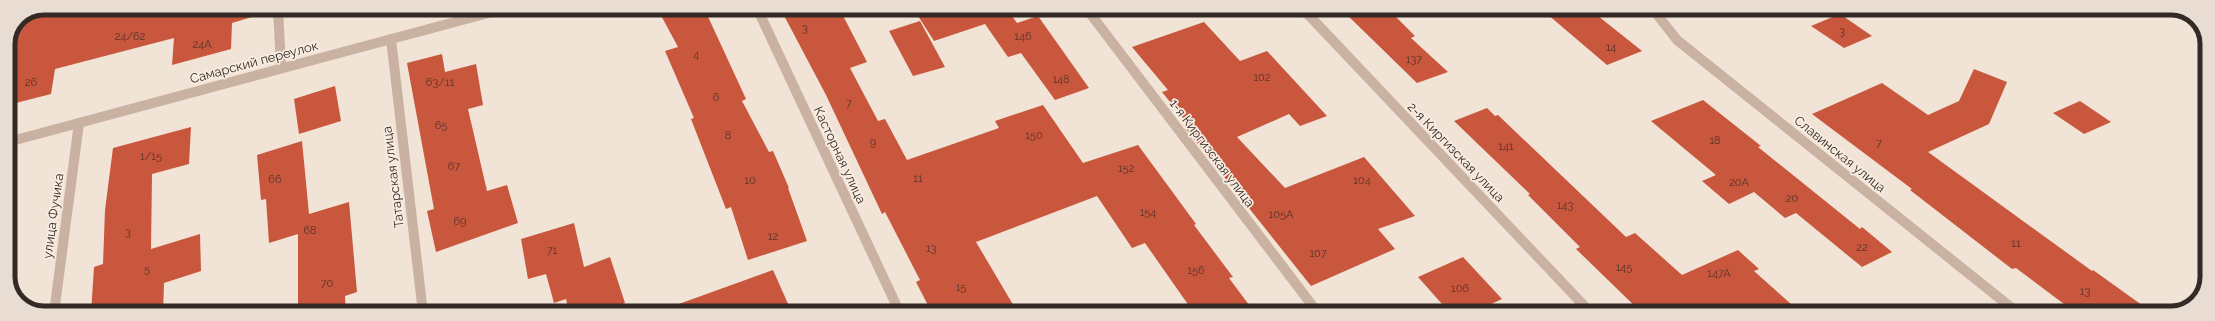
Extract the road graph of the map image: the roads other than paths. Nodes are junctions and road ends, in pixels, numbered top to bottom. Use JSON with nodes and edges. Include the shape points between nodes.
{"nodes":[{"id":1,"x":278,"y":15,"type":"edge"},
{"id":2,"x":481,"y":15,"type":"edge"},
{"id":3,"x":760,"y":15,"type":"edge"},
{"id":4,"x":1091,"y":15,"type":"edge"},
{"id":5,"x":1309,"y":15,"type":"edge"},
{"id":6,"x":1657,"y":15,"type":"edge"},
{"id":7,"x":390,"y":39,"type":"junction"},
{"id":8,"x":281,"y":68,"type":"junction"},
{"id":9,"x":79,"y":123,"type":"junction"},
{"id":10,"x":15,"y":140,"type":"edge"},
{"id":11,"x":55,"y":306,"type":"edge"},
{"id":12,"x":422,"y":306,"type":"edge"},
{"id":13,"x":897,"y":306,"type":"edge"},
{"id":14,"x":1313,"y":306,"type":"edge"},
{"id":15,"x":1584,"y":306,"type":"edge"},
{"id":16,"x":2009,"y":306,"type":"edge"}],
"edges":[{"from":1,"to":8,"type":"street"},
{"from":2,"to":7,"type":"street","name":"Самарский переулок"},
{"from":3,"to":13,"type":"street","name":"Касторная улица"},
{"from":4,"to":14,"type":"street","name":"1-я Киргизская улица"},
{"from":5,"to":15,"type":"street","name":"2-я Киргизская улица"},
{"from":6,"to":16,"type":"street","name":"Славинская улица","via":[[1677,40]]},
{"from":7,"to":8,"type":"street","name":"Самарский переулок"},
{"from":7,"to":12,"type":"street","name":"Татарская улица"},
{"from":8,"to":9,"type":"street","name":"Самарский переулок"},
{"from":9,"to":10,"type":"street","name":"Самарский переулок"},
{"from":9,"to":11,"type":"street","name":"улица Фучика"}]}
